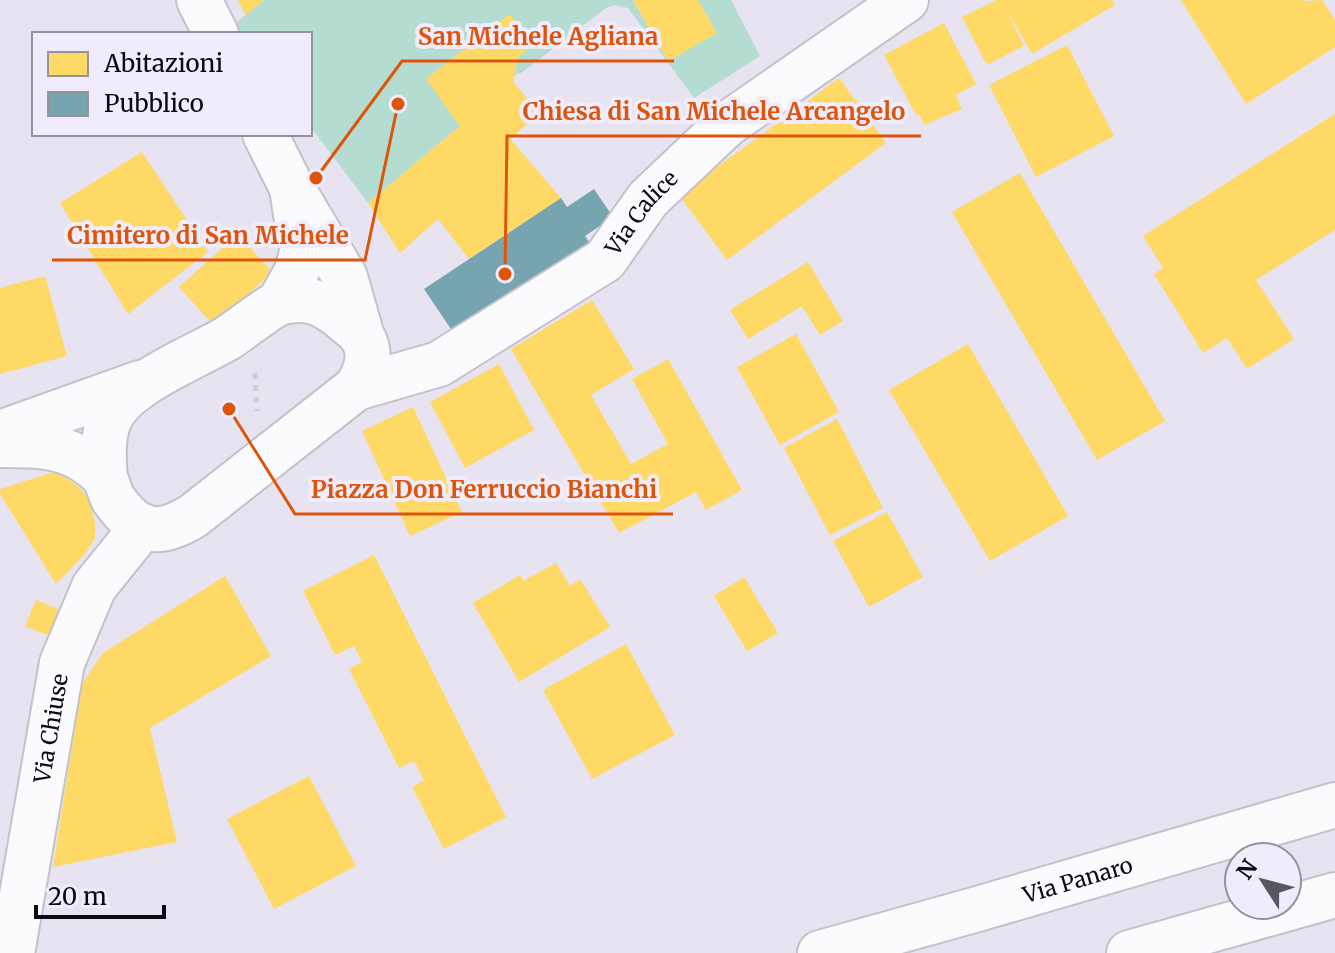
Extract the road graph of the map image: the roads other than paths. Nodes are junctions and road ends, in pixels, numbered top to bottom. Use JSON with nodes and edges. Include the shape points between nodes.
{"nodes":[{"id":1,"x":199,"y":0,"type":"edge"},
{"id":2,"x":906,"y":0,"type":"edge"},
{"id":3,"x":215,"y":32,"type":"edge"},
{"id":4,"x":266,"y":136,"type":"edge"},
{"id":5,"x":292,"y":188,"type":"junction"},
{"id":6,"x":279,"y":303,"type":"junction"},
{"id":7,"x":362,"y":337,"type":"junction"},
{"id":8,"x":157,"y":376,"type":"junction"},
{"id":9,"x":356,"y":388,"type":"junction"},
{"id":10,"x":0,"y":433,"type":"edge"},
{"id":11,"x":0,"y":445,"type":"edge"},
{"id":12,"x":105,"y":478,"type":"junction"},
{"id":13,"x":143,"y":526,"type":"junction"},
{"id":14,"x":1335,"y":805,"type":"edge"},
{"id":15,"x":1335,"y":895,"type":"edge"},
{"id":16,"x":12,"y":953,"type":"edge"},
{"id":17,"x":820,"y":953,"type":"edge"},
{"id":18,"x":1129,"y":953,"type":"edge"}],
"edges":[{"from":1,"to":3,"type":"street"},
{"from":2,"to":9,"type":"street","name":"Via Calice","via":[[726,125],[648,199],[605,260],[439,364]]},
{"from":4,"to":5,"type":"street"},
{"from":5,"to":6,"type":"street","via":[[304,245]]},
{"from":5,"to":7,"type":"street","via":[[345,277]]},
{"from":6,"to":7,"type":"street","via":[[317,302]]},
{"from":6,"to":8,"type":"street"},
{"from":7,"to":9,"type":"street","via":[[368,357]]},
{"from":8,"to":10,"type":"street"},
{"from":8,"to":12,"type":"street","via":[[111,416],[104,439]]},
{"from":9,"to":13,"type":"street","via":[[193,516],[159,531]]},
{"from":11,"to":12,"type":"street","via":[[70,452]]},
{"from":12,"to":13,"type":"street","via":[[112,497]]},
{"from":13,"to":16,"type":"street","name":"Via Chiuse","via":[[94,587],[62,663]]},
{"from":14,"to":17,"type":"street","name":"Via Panaro"},
{"from":15,"to":18,"type":"street"}]}
